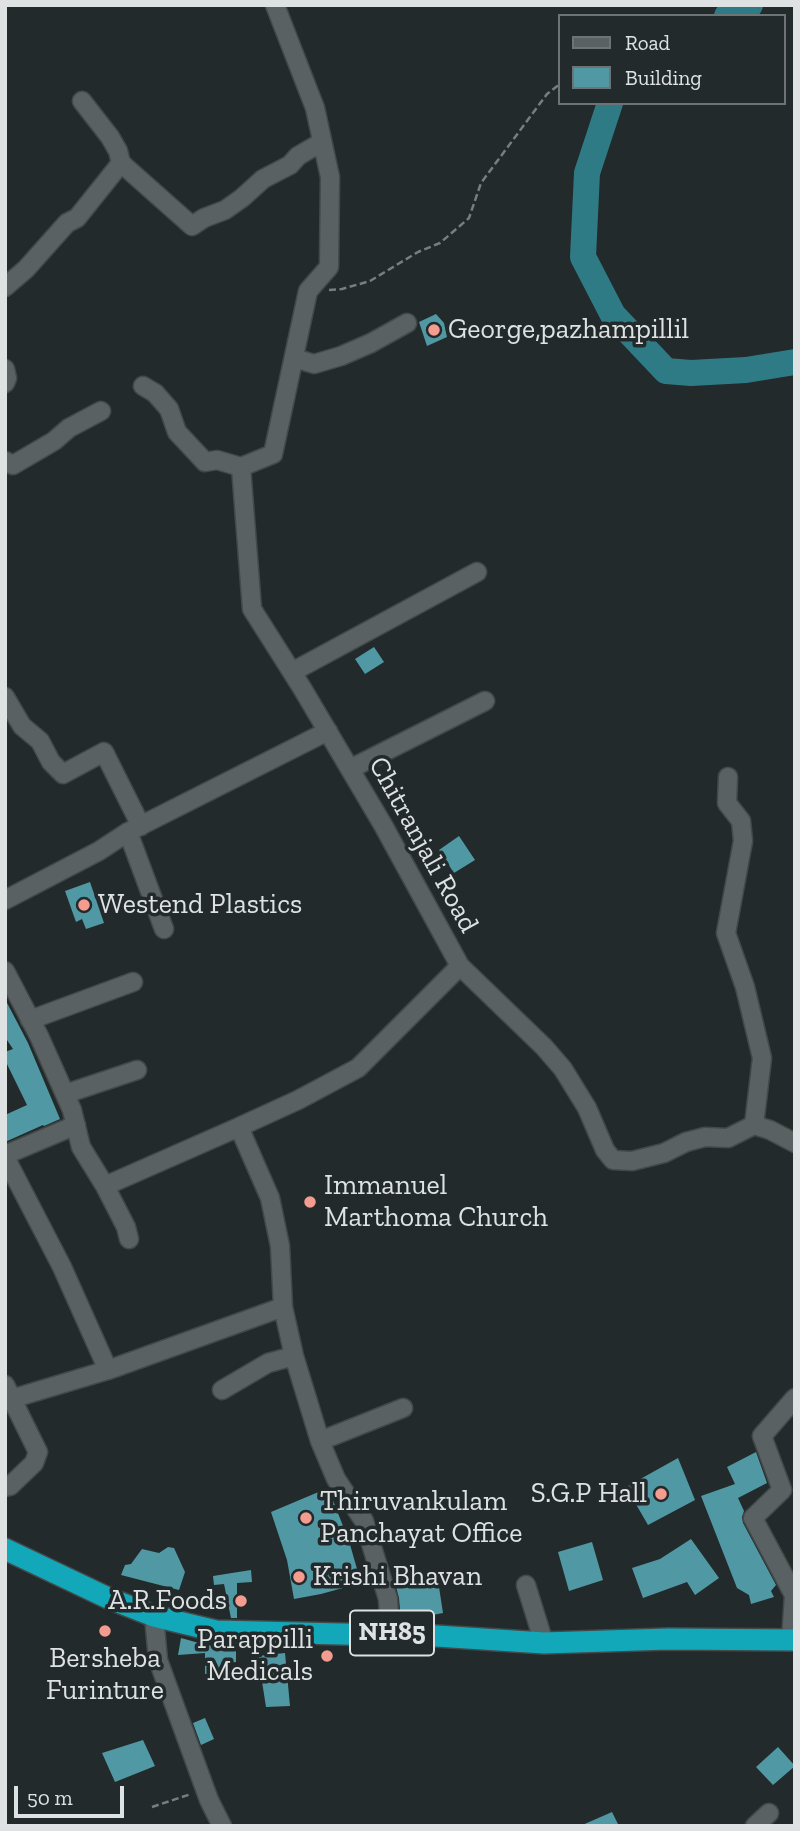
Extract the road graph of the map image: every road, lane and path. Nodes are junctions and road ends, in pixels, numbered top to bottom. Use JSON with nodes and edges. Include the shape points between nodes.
{"nodes":[{"id":1,"x":275,"y":5,"type":"edge"},
{"id":2,"x":558,"y":86,"type":"edge"},
{"id":3,"x":82,"y":101,"type":"dead end"},
{"id":4,"x":323,"y":142,"type":"junction"},
{"id":5,"x":121,"y":163,"type":"junction"},
{"id":6,"x":5,"y":287,"type":"edge"},
{"id":7,"x":308,"y":291,"type":"junction"},
{"id":8,"x":407,"y":323,"type":"dead end"},
{"id":9,"x":293,"y":358,"type":"junction"},
{"id":10,"x":5,"y":369,"type":"edge"},
{"id":11,"x":5,"y":383,"type":"edge"},
{"id":12,"x":143,"y":386,"type":"dead end"},
{"id":13,"x":100,"y":411,"type":"dead end"},
{"id":14,"x":5,"y":461,"type":"edge"},
{"id":15,"x":241,"y":467,"type":"junction"},
{"id":16,"x":477,"y":572,"type":"dead end"},
{"id":17,"x":292,"y":672,"type":"junction"},
{"id":18,"x":5,"y":697,"type":"edge"},
{"id":19,"x":485,"y":701,"type":"dead end"},
{"id":20,"x":328,"y":731,"type":"junction"},
{"id":21,"x":350,"y":769,"type":"junction"},
{"id":22,"x":728,"y":777,"type":"dead end"},
{"id":23,"x":134,"y":829,"type":"junction"},
{"id":24,"x":5,"y":900,"type":"edge"},
{"id":25,"x":164,"y":929,"type":"dead end"},
{"id":26,"x":460,"y":966,"type":"junction"},
{"id":27,"x":5,"y":971,"type":"edge"},
{"id":28,"x":133,"y":982,"type":"dead end"},
{"id":29,"x":30,"y":1020,"type":"junction"},
{"id":30,"x":137,"y":1070,"type":"dead end"},
{"id":31,"x":65,"y":1094,"type":"junction"},
{"id":32,"x":76,"y":1125,"type":"junction"},
{"id":33,"x":754,"y":1125,"type":"junction"},
{"id":34,"x":239,"y":1127,"type":"junction"},
{"id":35,"x":795,"y":1143,"type":"edge"},
{"id":36,"x":5,"y":1156,"type":"edge"},
{"id":37,"x":105,"y":1186,"type":"junction"},
{"id":38,"x":129,"y":1239,"type":"dead end"},
{"id":39,"x":283,"y":1307,"type":"junction"},
{"id":40,"x":294,"y":1356,"type":"junction"},
{"id":41,"x":108,"y":1370,"type":"junction"},
{"id":42,"x":222,"y":1390,"type":"dead end"},
{"id":43,"x":8,"y":1392,"type":"edge"},
{"id":44,"x":795,"y":1398,"type":"edge"},
{"id":45,"x":402,"y":1408,"type":"dead end"},
{"id":46,"x":320,"y":1441,"type":"junction"},
{"id":47,"x":5,"y":1488,"type":"edge"},
{"id":48,"x":5,"y":1549,"type":"edge"},
{"id":49,"x":526,"y":1585,"type":"dead end"},
{"id":50,"x":154,"y":1616,"type":"junction"},
{"id":51,"x":390,"y":1633,"type":"junction"},
{"id":52,"x":793,"y":1640,"type":"edge"},
{"id":53,"x":544,"y":1643,"type":"junction"},
{"id":54,"x":201,"y":1781,"type":"junction"},
{"id":55,"x":152,"y":1807,"type":"dead end"},
{"id":56,"x":769,"y":1813,"type":"dead end"},
{"id":57,"x":222,"y":1826,"type":"edge"},
{"id":58,"x":755,"y":1826,"type":"edge"}],
"edges":[{"from":1,"to":4,"type":"street","via":[[315,108]]},
{"from":2,"to":7,"type":"path","via":[[481,183],[470,218],[440,243],[370,281]]},
{"from":3,"to":5,"type":"street","via":[[110,137]]},
{"from":4,"to":5,"type":"street","via":[[263,179],[225,210],[192,226]]},
{"from":4,"to":7,"type":"street","via":[[330,177],[329,267]]},
{"from":5,"to":6,"type":"street","via":[[77,218]]},
{"from":7,"to":9,"type":"street"},
{"from":8,"to":9,"type":"street","via":[[341,356],[314,364]]},
{"from":9,"to":15,"type":"street","via":[[273,454]]},
{"from":10,"to":11,"type":"street"},
{"from":12,"to":15,"type":"street","via":[[169,409],[177,432],[205,462],[217,460]]},
{"from":13,"to":14,"type":"street","via":[[13,465]]},
{"from":15,"to":17,"type":"street","name":"Chitranjali Road","via":[[252,609]]},
{"from":16,"to":17,"type":"street"},
{"from":17,"to":20,"type":"street","name":"Chitranjali Road"},
{"from":18,"to":23,"type":"street","via":[[22,726],[40,741],[63,774],[104,752]]},
{"from":19,"to":21,"type":"street"},
{"from":20,"to":21,"type":"street","name":"Chitranjali Road"},
{"from":20,"to":23,"type":"street"},
{"from":21,"to":26,"type":"street","name":"Chitranjali Road"},
{"from":22,"to":33,"type":"street","via":[[727,803],[741,821],[743,841],[726,933],[746,987],[762,1058]]},
{"from":23,"to":24,"type":"street"},
{"from":23,"to":25,"type":"street"},
{"from":26,"to":33,"type":"street","via":[[563,1069],[613,1160],[632,1161],[664,1153],[705,1137],[729,1138]]},
{"from":26,"to":34,"type":"street","name":"Chitranjali Road","via":[[358,1068]]},
{"from":27,"to":29,"type":"street"},
{"from":28,"to":29,"type":"street"},
{"from":29,"to":31,"type":"street"},
{"from":30,"to":31,"type":"street"},
{"from":31,"to":32,"type":"street"},
{"from":32,"to":36,"type":"street"},
{"from":32,"to":37,"type":"street","via":[[81,1147]]},
{"from":33,"to":35,"type":"street"},
{"from":34,"to":37,"type":"street","name":"Chitranjali Road"},
{"from":34,"to":39,"type":"street","via":[[270,1198],[280,1246]]},
{"from":36,"to":41,"type":"street"},
{"from":37,"to":38,"type":"street"},
{"from":39,"to":40,"type":"street"},
{"from":39,"to":41,"type":"street"},
{"from":40,"to":42,"type":"street","via":[[268,1363]]},
{"from":40,"to":46,"type":"street"},
{"from":41,"to":43,"type":"street"},
{"from":43,"to":47,"type":"street","via":[[38,1452],[34,1463]]},
{"from":44,"to":52,"type":"street","via":[[762,1436],[782,1490],[753,1518],[794,1595]]},
{"from":45,"to":46,"type":"street"},
{"from":46,"to":51,"type":"street","via":[[336,1479],[364,1521],[388,1599]]},
{"from":48,"to":50,"type":"highway","number":"NH85"},
{"from":49,"to":53,"type":"street"},
{"from":50,"to":51,"type":"highway","number":"NH85","via":[[216,1631]]},
{"from":50,"to":54,"type":"street","via":[[158,1660]]},
{"from":51,"to":53,"type":"highway","number":"NH85"},
{"from":52,"to":53,"type":"highway","number":"NH85"},
{"from":54,"to":55,"type":"path","via":[[193,1793]]},
{"from":54,"to":57,"type":"street"},
{"from":56,"to":58,"type":"street"}]}
